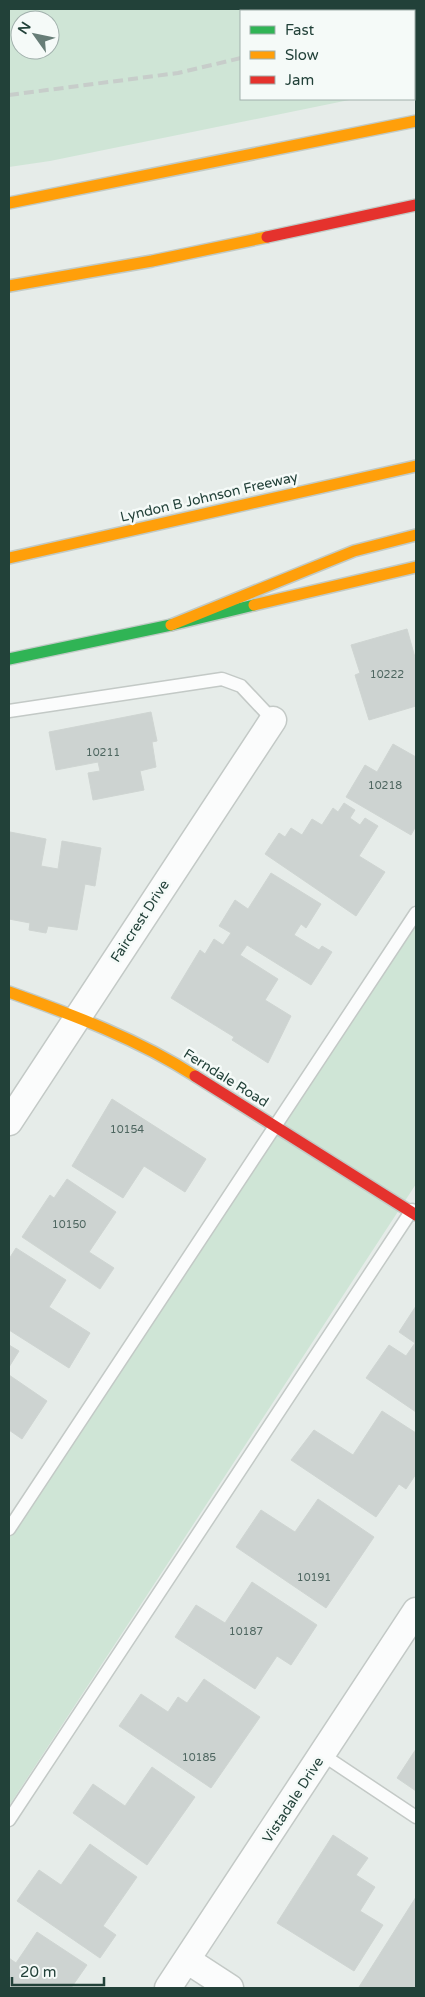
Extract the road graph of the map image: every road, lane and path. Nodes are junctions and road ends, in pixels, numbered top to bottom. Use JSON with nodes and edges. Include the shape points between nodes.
{"nodes":[{"id":1,"x":416,"y":121,"type":"edge"},
{"id":2,"x":9,"y":203,"type":"edge"},
{"id":3,"x":416,"y":206,"type":"edge"},
{"id":4,"x":9,"y":286,"type":"edge"},
{"id":5,"x":416,"y":466,"type":"edge"},
{"id":6,"x":416,"y":534,"type":"edge"},
{"id":7,"x":9,"y":558,"type":"edge"},
{"id":8,"x":416,"y":567,"type":"edge"},
{"id":9,"x":171,"y":625,"type":"junction"},
{"id":10,"x":9,"y":659,"type":"edge"},
{"id":11,"x":9,"y":711,"type":"edge"},
{"id":12,"x":273,"y":720,"type":"joint"},
{"id":13,"x":416,"y":913,"type":"edge"},
{"id":14,"x":9,"y":992,"type":"edge"},
{"id":15,"x":77,"y":1016,"type":"junction"},
{"id":16,"x":9,"y":1122,"type":"edge"},
{"id":17,"x":275,"y":1126,"type":"junction"},
{"id":18,"x":415,"y":1210,"type":"edge"},
{"id":19,"x":9,"y":1529,"type":"edge"},
{"id":20,"x":416,"y":1611,"type":"edge"},
{"id":21,"x":322,"y":1755,"type":"junction"},
{"id":22,"x":416,"y":1817,"type":"edge"},
{"id":23,"x":9,"y":1820,"type":"edge"},
{"id":24,"x":187,"y":1960,"type":"junction"},
{"id":25,"x":168,"y":1988,"type":"edge"},
{"id":26,"x":230,"y":1988,"type":"edge"}],
"edges":[{"from":1,"to":2,"type":"main road"},
{"from":3,"to":4,"type":"main road","via":[[152,261]]},
{"from":5,"to":7,"type":"main road","name":"Lyndon B Johnson Freeway"},
{"from":6,"to":9,"type":"main road","via":[[354,551]]},
{"from":8,"to":9,"type":"main road"},
{"from":9,"to":10,"type":"main road"},
{"from":11,"to":12,"type":"lane","via":[[222,679],[241,686]]},
{"from":12,"to":15,"type":"street","name":"Faircrest Drive"},
{"from":13,"to":17,"type":"lane"},
{"from":14,"to":15,"type":"main road","name":"Ferndale Road"},
{"from":15,"to":16,"type":"street","name":"Faircrest Drive"},
{"from":15,"to":17,"type":"main road","name":"Ferndale Road","via":[[178,1065]]},
{"from":17,"to":18,"type":"main road","name":"Ferndale Road"},
{"from":17,"to":19,"type":"lane"},
{"from":18,"to":23,"type":"lane"},
{"from":20,"to":21,"type":"street","name":"Vistadale Drive"},
{"from":21,"to":22,"type":"lane"},
{"from":21,"to":24,"type":"street","name":"Vistadale Drive"},
{"from":24,"to":25,"type":"street","name":"Vistadale Drive"},
{"from":24,"to":26,"type":"street"}]}
